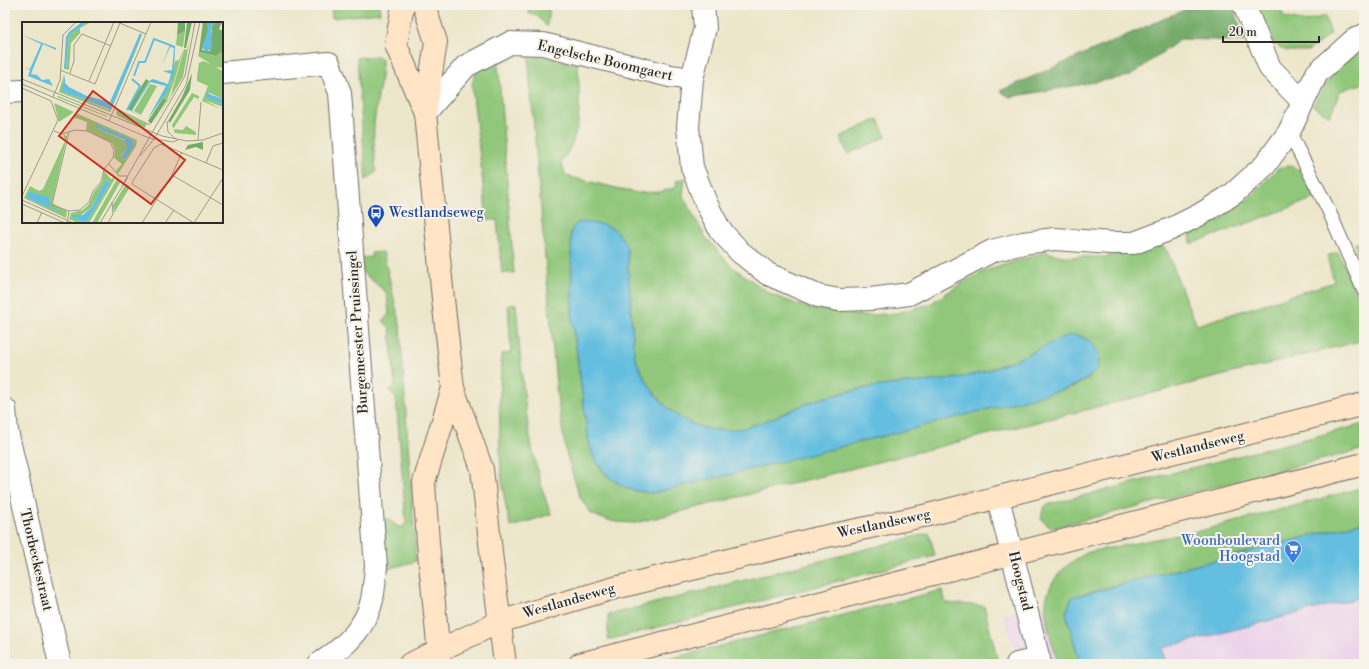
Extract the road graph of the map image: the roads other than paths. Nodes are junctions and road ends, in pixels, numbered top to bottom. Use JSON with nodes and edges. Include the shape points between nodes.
{"nodes":[{"id":1,"x":402,"y":5,"type":"edge"},
{"id":2,"x":424,"y":5,"type":"edge"},
{"id":3,"x":703,"y":5,"type":"edge"},
{"id":4,"x":1244,"y":5,"type":"edge"},
{"id":5,"x":1364,"y":35,"type":"edge"},
{"id":6,"x":223,"y":73,"type":"edge"},
{"id":7,"x":692,"y":79,"type":"junction"},
{"id":8,"x":22,"y":91,"type":"edge"},
{"id":9,"x":5,"y":92,"type":"edge"},
{"id":10,"x":1303,"y":102,"type":"junction"},
{"id":11,"x":425,"y":113,"type":"junction"},
{"id":12,"x":1289,"y":132,"type":"junction"},
{"id":13,"x":1364,"y":291,"type":"edge"},
{"id":14,"x":453,"y":388,"type":"junction"},
{"id":15,"x":1364,"y":404,"type":"edge"},
{"id":16,"x":5,"y":409,"type":"edge"},
{"id":17,"x":6,"y":431,"type":"edge"},
{"id":18,"x":1364,"y":464,"type":"edge"},
{"id":19,"x":998,"y":498,"type":"junction"},
{"id":20,"x":1013,"y":553,"type":"junction"},
{"id":21,"x":500,"y":622,"type":"junction"},
{"id":22,"x":439,"y":658,"type":"edge"},
{"id":23,"x":1039,"y":661,"type":"edge"},
{"id":24,"x":60,"y":664,"type":"edge"},
{"id":25,"x":319,"y":664,"type":"edge"},
{"id":26,"x":410,"y":664,"type":"edge"},
{"id":27,"x":505,"y":664,"type":"edge"},
{"id":28,"x":580,"y":664,"type":"edge"},
{"id":29,"x":1017,"y":664,"type":"edge"}],
"edges":[{"from":1,"to":11,"type":"main road","via":[[396,45]]},
{"from":2,"to":11,"type":"main road","via":[[436,42]]},
{"from":3,"to":7,"type":"street","name":"Engelsche Boomgaert","via":[[705,28]]},
{"from":4,"to":10,"type":"street","via":[[1270,68]]},
{"from":5,"to":10,"type":"street","name":"Engelsche Boomgaert","via":[[1354,40],[1317,73]]},
{"from":6,"to":25,"type":"street","name":"Burgemeester Pruissingel","via":[[328,63],[340,93],[376,566],[372,602],[366,615],[356,632],[341,648]]},
{"from":7,"to":11,"type":"street","name":"Engelsche Boomgaert","via":[[670,76],[543,44],[510,43],[466,66]]},
{"from":7,"to":12,"type":"street","name":"Engelsche Boomgaert","via":[[688,127],[692,167],[720,230],[740,252],[768,274],[818,296],[839,300],[909,294],[992,251],[1023,243],[1055,239],[1134,243],[1171,229],[1233,194],[1265,165]]},
{"from":8,"to":9,"type":"street"},
{"from":10,"to":12,"type":"street","name":"Engelsche Boomgaert"},
{"from":11,"to":14,"type":"main road"},
{"from":12,"to":13,"type":"lane"},
{"from":14,"to":21,"type":"main road","via":[[482,469]]},
{"from":14,"to":22,"type":"main road","via":[[424,482]]},
{"from":15,"to":19,"type":"main road","name":"Westlandseweg"},
{"from":16,"to":17,"type":"street","name":"Thorbeckestraat"},
{"from":17,"to":24,"type":"street","name":"Thorbeckestraat"},
{"from":18,"to":20,"type":"main road"},
{"from":19,"to":20,"type":"street","name":"Hoogstad"},
{"from":19,"to":21,"type":"main road","name":"Westlandseweg","via":[[818,538],[618,587]]},
{"from":20,"to":23,"type":"street","name":"Hoogstad"},
{"from":20,"to":28,"type":"main road"},
{"from":21,"to":22,"type":"main road","name":"Westlandseweg"},
{"from":21,"to":27,"type":"main road"},
{"from":22,"to":26,"type":"main road","name":"Westlandseweg"},
{"from":23,"to":29,"type":"street"}]}
